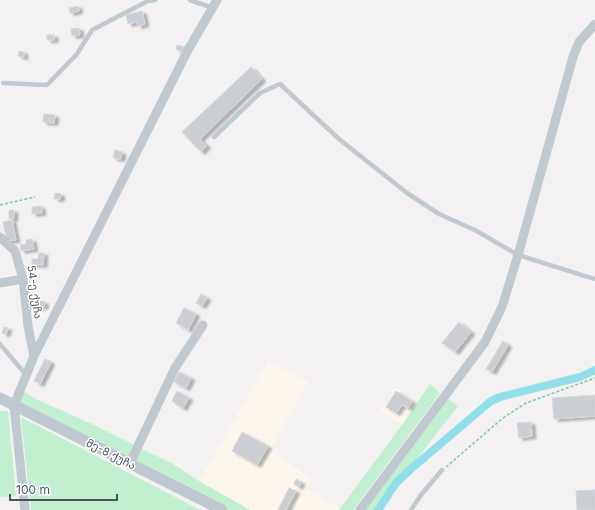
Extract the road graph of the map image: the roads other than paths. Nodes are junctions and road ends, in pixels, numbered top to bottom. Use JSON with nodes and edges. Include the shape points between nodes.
{"nodes":[{"id":1,"x":155,"y":0,"type":"edge"},
{"id":2,"x":190,"y":0,"type":"edge"},
{"id":3,"x":215,"y":4,"type":"edge"},
{"id":4,"x":595,"y":24,"type":"edge"},
{"id":5,"x":3,"y":83,"type":"dead end"},
{"id":6,"x":214,"y":137,"type":"dead end"},
{"id":7,"x":0,"y":237,"type":"edge"},
{"id":8,"x":518,"y":255,"type":"junction"},
{"id":9,"x":23,"y":279,"type":"junction"},
{"id":10,"x":595,"y":279,"type":"edge"},
{"id":11,"x":0,"y":283,"type":"edge"},
{"id":12,"x":203,"y":325,"type":"dead end"},
{"id":13,"x":0,"y":344,"type":"edge"},
{"id":14,"x":34,"y":356,"type":"junction"},
{"id":15,"x":26,"y":375,"type":"junction"},
{"id":16,"x":0,"y":398,"type":"edge"},
{"id":17,"x":14,"y":405,"type":"junction"},
{"id":18,"x":130,"y":463,"type":"junction"},
{"id":19,"x":442,"y":470,"type":"road end"},
{"id":20,"x":25,"y":510,"type":"edge"},
{"id":21,"x":222,"y":510,"type":"edge"},
{"id":22,"x":360,"y":510,"type":"edge"},
{"id":23,"x":411,"y":510,"type":"edge"}],
"edges":[{"from":1,"to":5,"type":"lane","via":[[148,1],[92,30],[78,54],[47,85]]},
{"from":2,"to":3,"type":"lane"},
{"from":3,"to":14,"type":"street","via":[[188,50]]},
{"from":4,"to":8,"type":"street","via":[[579,42],[573,57]]},
{"from":6,"to":8,"type":"lane","via":[[260,93],[280,84],[339,139],[407,193],[439,214],[475,230]]},
{"from":7,"to":9,"type":"street","name":"54-ე ქუჩა","via":[[16,251]]},
{"from":8,"to":10,"type":"lane"},
{"from":8,"to":22,"type":"street","via":[[502,307],[485,342]]},
{"from":9,"to":11,"type":"street"},
{"from":9,"to":14,"type":"street","name":"54-ე ქუჩა"},
{"from":12,"to":18,"type":"street","via":[[175,368]]},
{"from":13,"to":15,"type":"lane"},
{"from":14,"to":15,"type":"street"},
{"from":15,"to":17,"type":"street"},
{"from":16,"to":17,"type":"street","name":"მე-8 ქუჩა"},
{"from":17,"to":18,"type":"street","name":"მე-8 ქუჩა"},
{"from":17,"to":20,"type":"street"},
{"from":18,"to":21,"type":"street","name":"მე-8 ქუჩა"},
{"from":19,"to":23,"type":"lane"}]}
